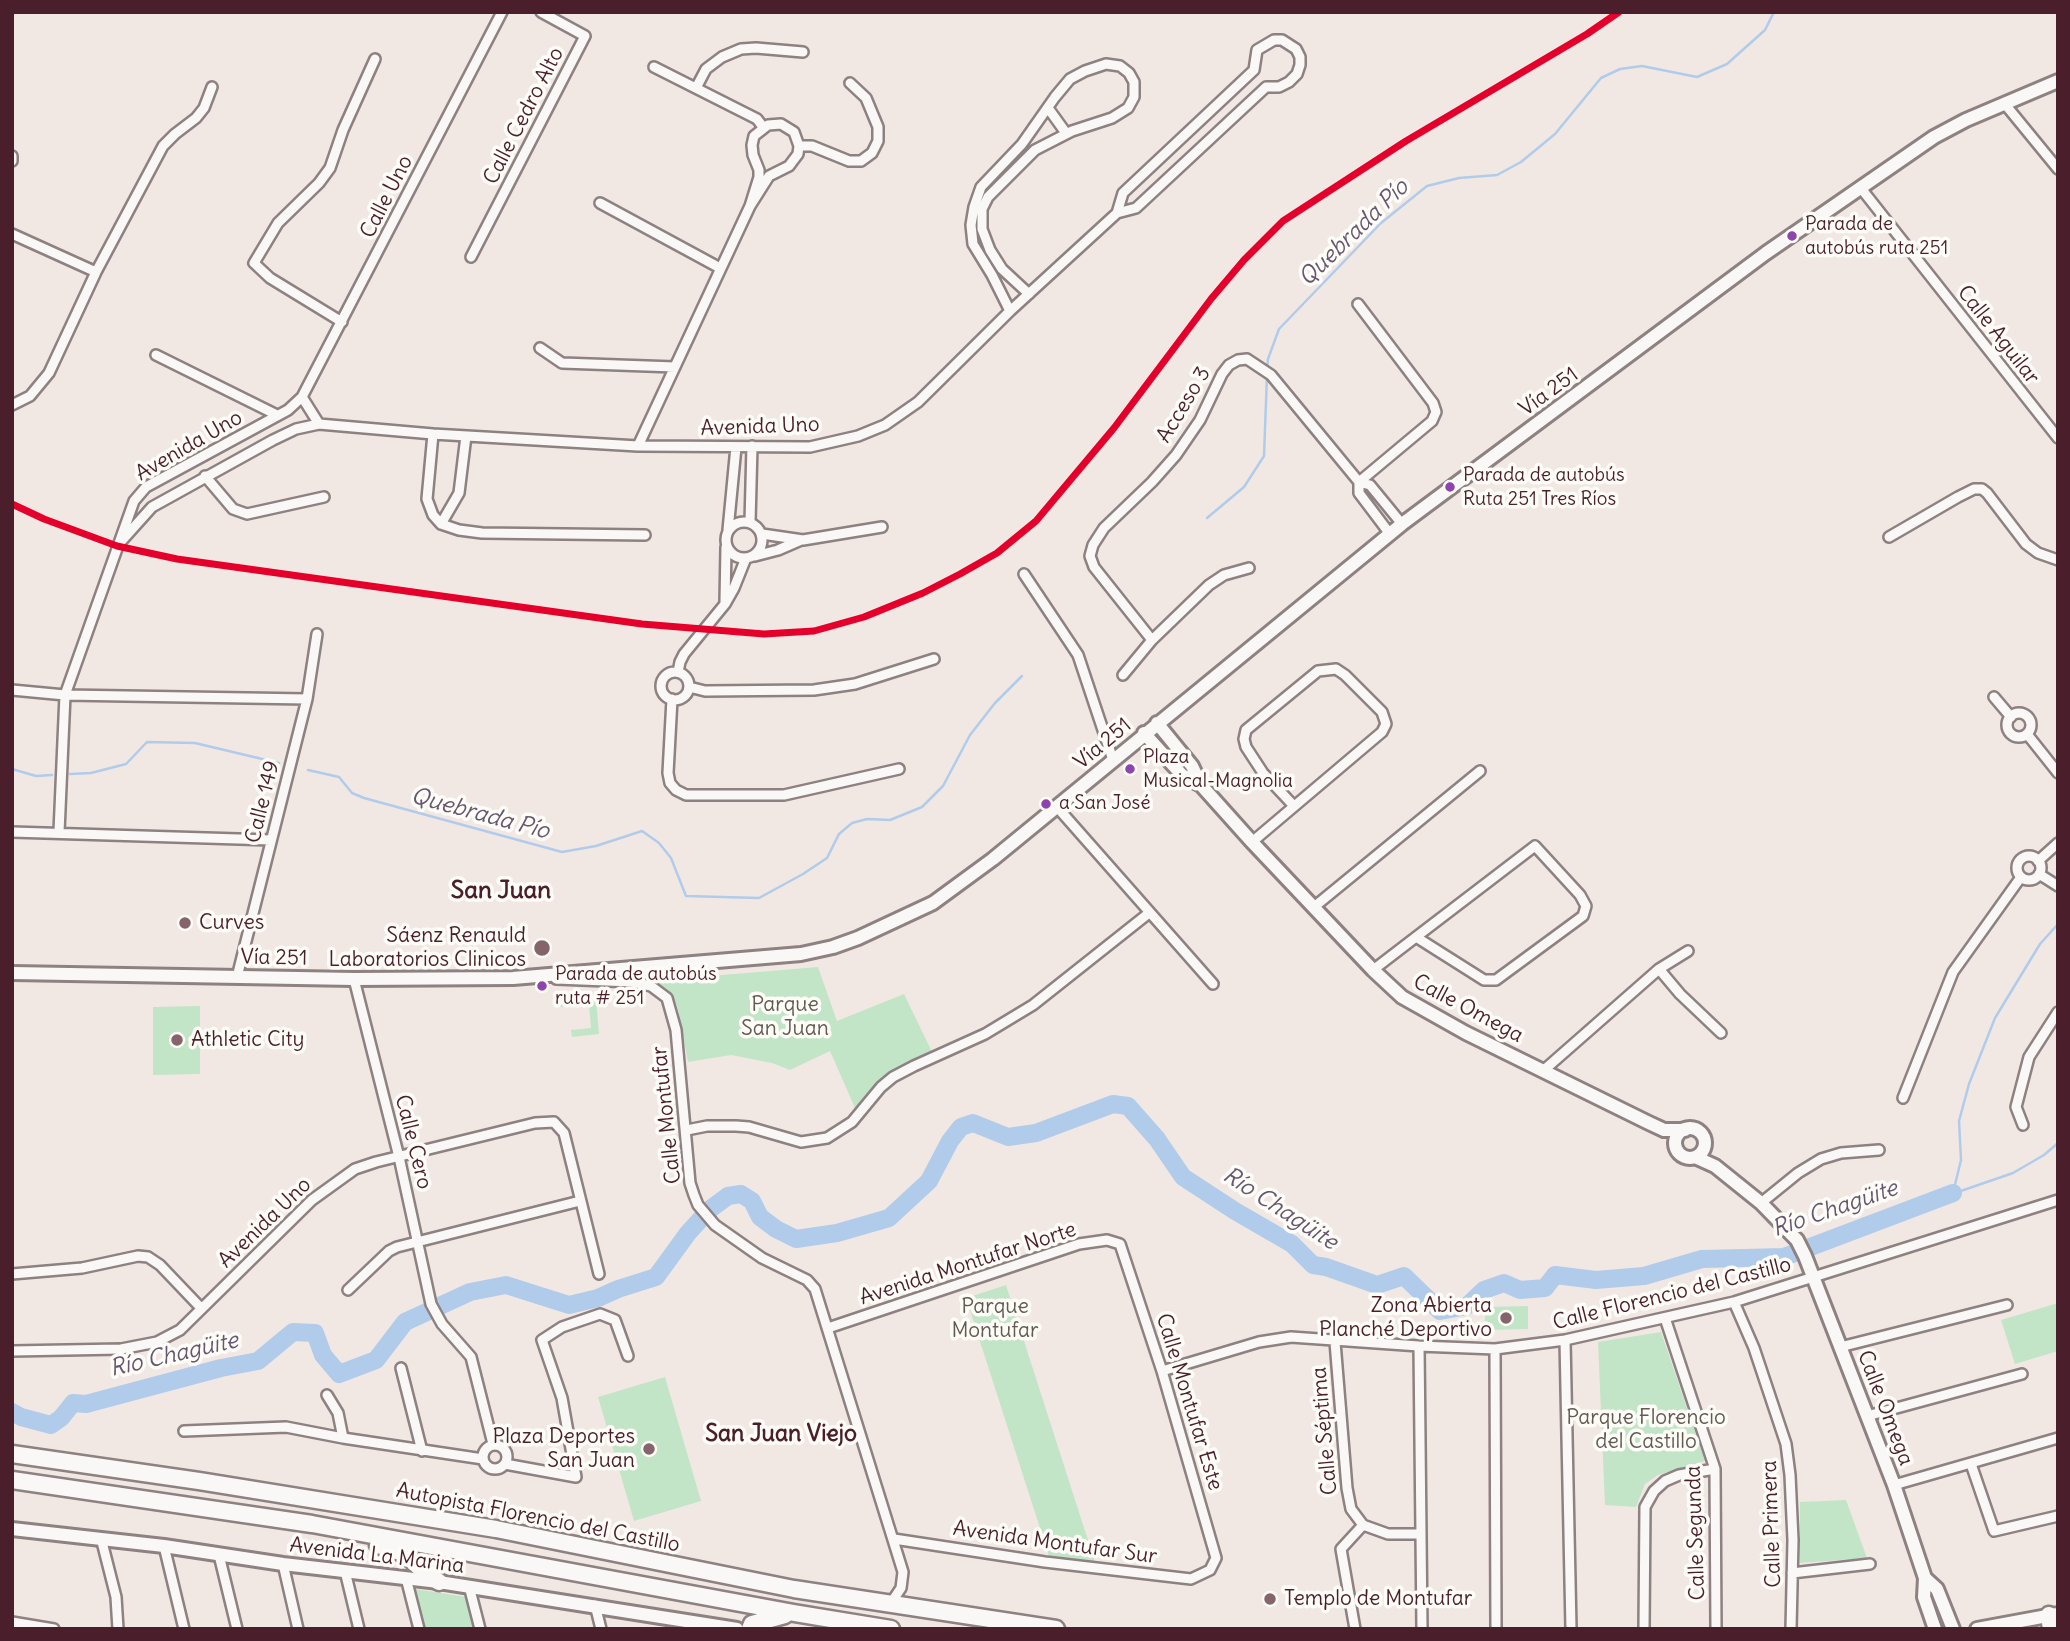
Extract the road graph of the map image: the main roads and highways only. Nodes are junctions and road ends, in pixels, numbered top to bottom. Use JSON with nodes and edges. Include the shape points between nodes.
{"nodes":[{"id":1,"x":12,"y":1454,"type":"edge"},
{"id":2,"x":12,"y":1480,"type":"edge"},
{"id":3,"x":312,"y":1524,"type":"junction"},
{"id":4,"x":439,"y":1581,"type":"road end"},
{"id":5,"x":794,"y":1613,"type":"junction"},
{"id":6,"x":750,"y":1629,"type":"edge"},
{"id":7,"x":891,"y":1629,"type":"edge"},
{"id":8,"x":1056,"y":1629,"type":"edge"}],
"edges":[{"from":1,"to":8,"type":"highway","name":"Autopista Florencio del Castillo","via":[[496,1529],[794,1589]]},
{"from":2,"to":3,"type":"highway"},
{"from":3,"to":4,"type":"highway","via":[[406,1554]]},
{"from":3,"to":5,"type":"highway"},
{"from":5,"to":6,"type":"highway","via":[[752,1624]]},
{"from":5,"to":7,"type":"highway"}]}
